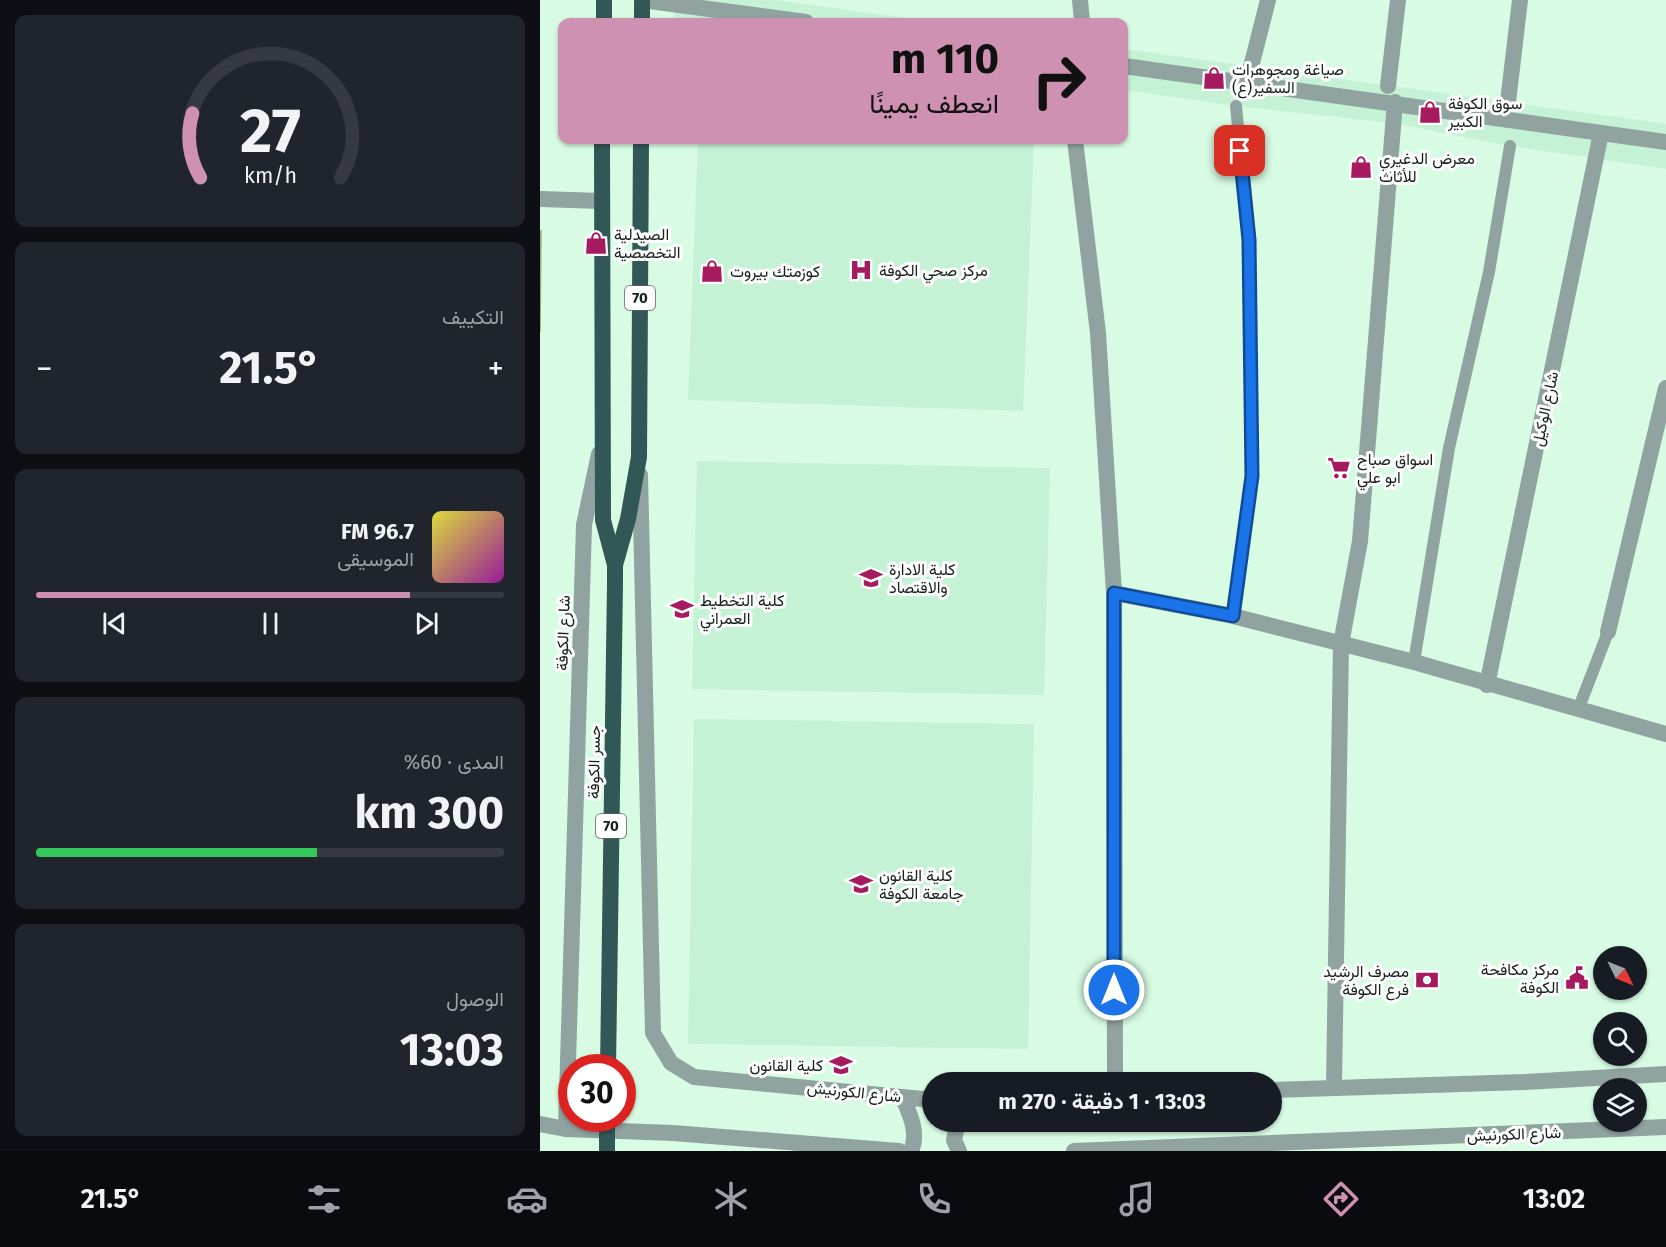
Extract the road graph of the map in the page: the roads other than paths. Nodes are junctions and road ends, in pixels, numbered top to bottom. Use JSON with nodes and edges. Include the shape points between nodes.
{"nodes":[{"id":1,"x":604,"y":0,"type":"edge"},
{"id":2,"x":642,"y":0,"type":"edge"},
{"id":3,"x":1080,"y":0,"type":"edge"},
{"id":4,"x":1268,"y":0,"type":"edge"},
{"id":5,"x":1398,"y":0,"type":"edge"},
{"id":6,"x":1520,"y":0,"type":"edge"},
{"id":7,"x":603,"y":18,"type":"edge"},
{"id":8,"x":642,"y":18,"type":"edge"},
{"id":9,"x":776,"y":18,"type":"edge"},
{"id":10,"x":1082,"y":18,"type":"edge"},
{"id":11,"x":1251,"y":66,"type":"dead end"},
{"id":12,"x":1128,"y":67,"type":"edge"},
{"id":13,"x":1388,"y":86,"type":"dead end"},
{"id":14,"x":1395,"y":102,"type":"junction"},
{"id":15,"x":1508,"y":102,"type":"dead end"},
{"id":16,"x":1236,"y":106,"type":"dead end"},
{"id":17,"x":1601,"y":133,"type":"junction"},
{"id":18,"x":1666,"y":142,"type":"edge"},
{"id":19,"x":602,"y":144,"type":"edge"},
{"id":20,"x":641,"y":144,"type":"edge"},
{"id":21,"x":1075,"y":144,"type":"edge"},
{"id":22,"x":1510,"y":146,"type":"dead end"},
{"id":23,"x":540,"y":199,"type":"edge"},
{"id":24,"x":601,"y":201,"type":"junction"},
{"id":25,"x":1666,"y":388,"type":"edge"},
{"id":26,"x":602,"y":441,"type":"junction"},
{"id":27,"x":639,"y":458,"type":"junction"},
{"id":28,"x":615,"y":566,"type":"junction"},
{"id":29,"x":1114,"y":593,"type":"junction"},
{"id":30,"x":1233,"y":616,"type":"junction"},
{"id":31,"x":1608,"y":632,"type":"joint"},
{"id":32,"x":1341,"y":644,"type":"junction"},
{"id":33,"x":1414,"y":662,"type":"junction"},
{"id":34,"x":1487,"y":685,"type":"junction"},
{"id":35,"x":1578,"y":710,"type":"junction"},
{"id":36,"x":1666,"y":734,"type":"edge"},
{"id":37,"x":568,"y":1054,"type":"edge"},
{"id":38,"x":608,"y":1054,"type":"edge"},
{"id":39,"x":1114,"y":1072,"type":"edge"},
{"id":40,"x":1666,"y":1074,"type":"edge"},
{"id":41,"x":1334,"y":1086,"type":"junction"},
{"id":42,"x":1282,"y":1089,"type":"edge"},
{"id":43,"x":903,"y":1098,"type":"junction"},
{"id":44,"x":922,"y":1099,"type":"edge"},
{"id":45,"x":540,"y":1124,"type":"edge"},
{"id":46,"x":558,"y":1127,"type":"edge"},
{"id":47,"x":1666,"y":1127,"type":"edge"},
{"id":48,"x":607,"y":1132,"type":"edge"},
{"id":49,"x":636,"y":1132,"type":"edge"},
{"id":50,"x":956,"y":1132,"type":"edge"},
{"id":51,"x":607,"y":1151,"type":"edge"},
{"id":52,"x":899,"y":1151,"type":"edge"},
{"id":53,"x":911,"y":1151,"type":"edge"},
{"id":54,"x":959,"y":1151,"type":"edge"},
{"id":55,"x":1074,"y":1151,"type":"edge"}],
"edges":[{"from":1,"to":7,"type":"highway"},
{"from":2,"to":8,"type":"highway"},
{"from":2,"to":9,"type":"street"},
{"from":3,"to":10,"type":"street"},
{"from":4,"to":11,"type":"street"},
{"from":5,"to":13,"type":"street"},
{"from":6,"to":15,"type":"street"},
{"from":12,"to":14,"type":"street"},
{"from":14,"to":17,"type":"street"},
{"from":14,"to":32,"type":"street","via":[[1359,541]]},
{"from":16,"to":30,"type":"lane","via":[[1249,240],[1252,476]]},
{"from":17,"to":18,"type":"street"},
{"from":17,"to":34,"type":"street","name":"شارع الوكيل"},
{"from":19,"to":24,"type":"highway","name":"شارع الكوفة","number":"70"},
{"from":20,"to":27,"type":"highway","number":"70"},
{"from":21,"to":29,"type":"street","via":[[1098,333]]},
{"from":22,"to":33,"type":"lane","via":[[1489,272],[1449,448]]},
{"from":23,"to":24,"type":"street"},
{"from":24,"to":26,"type":"highway","name":"شارع الكوفة","number":"70"},
{"from":25,"to":31,"type":"street"},
{"from":26,"to":28,"type":"highway","number":"70","via":[[603,520]]},
{"from":26,"to":37,"type":"street","name":"شارع الكوفة","via":[[584,525]]},
{"from":27,"to":28,"type":"highway","number":"70"},
{"from":27,"to":43,"type":"street","name":"شارع الكورنيش","via":[[653,1033],[671,1064],[694,1077]]},
{"from":28,"to":38,"type":"highway","name":"جسر الكوفة","number":"70"},
{"from":29,"to":30,"type":"street"},
{"from":29,"to":39,"type":"street"},
{"from":30,"to":32,"type":"street"},
{"from":31,"to":35,"type":"lane"},
{"from":32,"to":33,"type":"street"},
{"from":32,"to":41,"type":"street"},
{"from":33,"to":34,"type":"street"},
{"from":34,"to":35,"type":"street"},
{"from":35,"to":36,"type":"street"},
{"from":40,"to":41,"type":"street"},
{"from":41,"to":42,"type":"street"},
{"from":43,"to":44,"type":"street","name":"شارع الكورنيش"},
{"from":43,"to":53,"type":"street","via":[[913,1127]]},
{"from":45,"to":46,"type":"street"},
{"from":47,"to":55,"type":"street","name":"شارع الكورنيش"},
{"from":48,"to":51,"type":"highway"},
{"from":49,"to":52,"type":"street"},
{"from":50,"to":54,"type":"street","via":[[954,1140]]}]}
